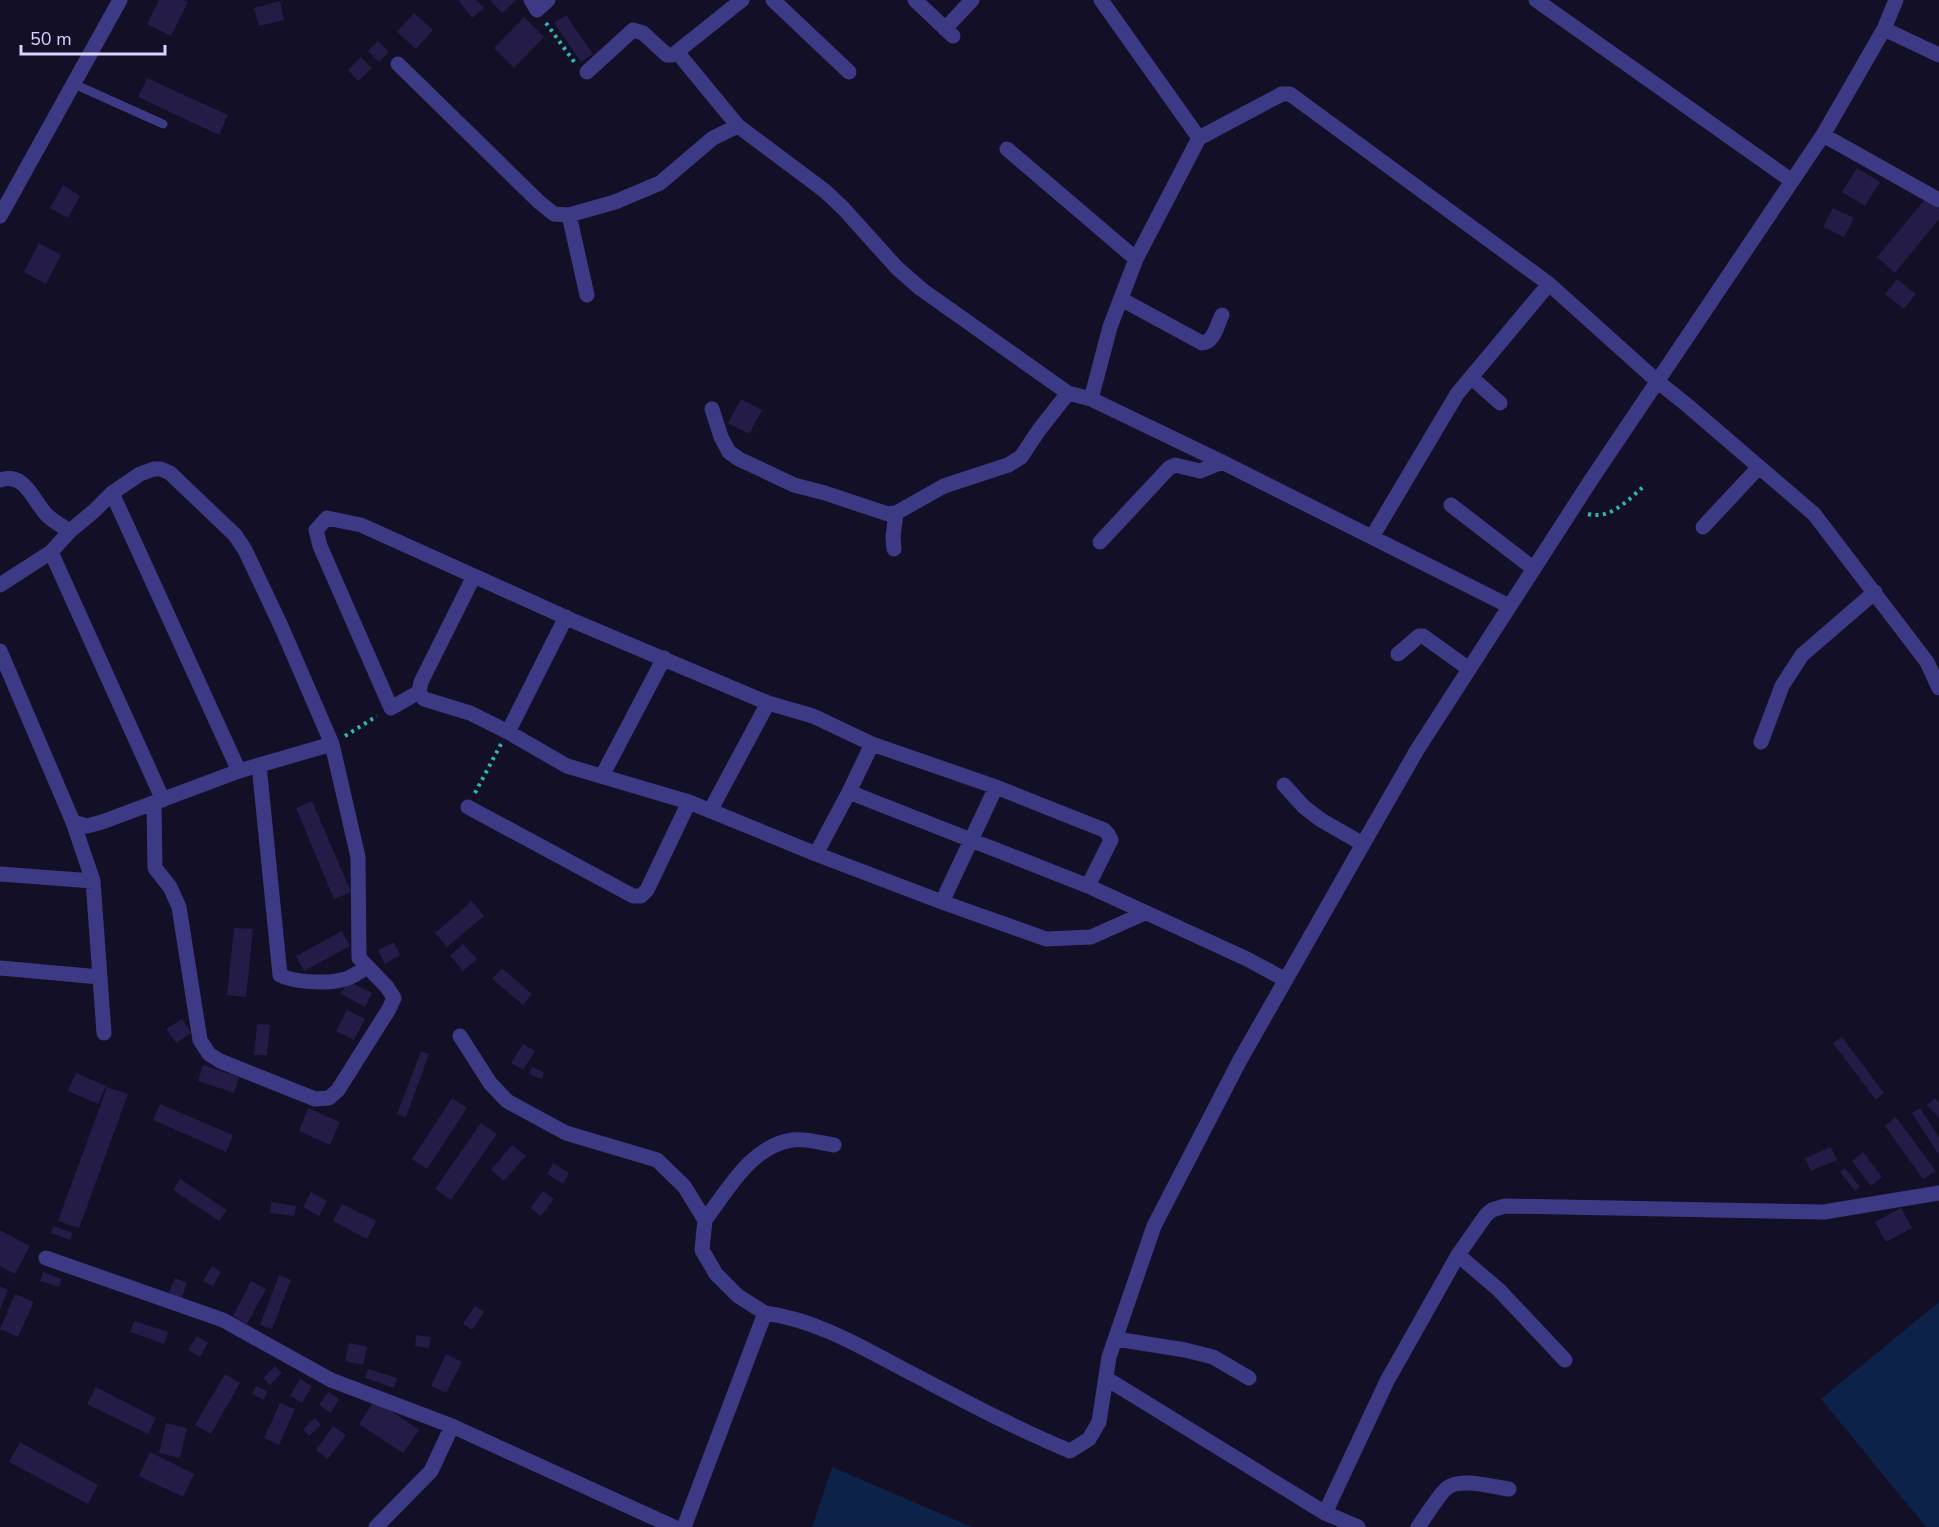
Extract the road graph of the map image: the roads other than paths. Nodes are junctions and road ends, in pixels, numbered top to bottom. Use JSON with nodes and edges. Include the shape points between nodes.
{"nodes":[{"id":1,"x":120,"y":0,"type":"edge"},
{"id":2,"x":742,"y":0,"type":"edge"},
{"id":3,"x":773,"y":0,"type":"edge"},
{"id":4,"x":915,"y":0,"type":"edge"},
{"id":5,"x":972,"y":0,"type":"edge"},
{"id":6,"x":1101,"y":0,"type":"edge"},
{"id":7,"x":1536,"y":0,"type":"edge"},
{"id":8,"x":1896,"y":0,"type":"edge"},
{"id":9,"x":1884,"y":29,"type":"junction"},
{"id":10,"x":677,"y":52,"type":"junction"},
{"id":11,"x":1939,"y":56,"type":"edge"},
{"id":12,"x":399,"y":64,"type":"dead end"},
{"id":13,"x":587,"y":72,"type":"road end"},
{"id":14,"x":849,"y":72,"type":"dead end"},
{"id":15,"x":74,"y":84,"type":"junction"},
{"id":16,"x":163,"y":124,"type":"dead end"},
{"id":17,"x":738,"y":126,"type":"junction"},
{"id":18,"x":1822,"y":135,"type":"junction"},
{"id":19,"x":1199,"y":138,"type":"junction"},
{"id":20,"x":1007,"y":149,"type":"dead end"},
{"id":21,"x":1792,"y":182,"type":"junction"},
{"id":22,"x":1939,"y":200,"type":"edge"},
{"id":23,"x":569,"y":215,"type":"junction"},
{"id":24,"x":0,"y":216,"type":"edge"},
{"id":25,"x":1136,"y":259,"type":"junction"},
{"id":26,"x":1549,"y":284,"type":"junction"},
{"id":27,"x":587,"y":295,"type":"dead end"},
{"id":28,"x":1121,"y":298,"type":"junction"},
{"id":29,"x":1222,"y":315,"type":"dead end"},
{"id":30,"x":1471,"y":377,"type":"junction"},
{"id":31,"x":1657,"y":381,"type":"junction"},
{"id":32,"x":1068,"y":393,"type":"junction"},
{"id":33,"x":1091,"y":399,"type":"junction"},
{"id":34,"x":1500,"y":403,"type":"dead end"},
{"id":35,"x":712,"y":409,"type":"dead end"},
{"id":36,"x":1222,"y":462,"type":"junction"},
{"id":37,"x":1759,"y":467,"type":"junction"},
{"id":38,"x":0,"y":480,"type":"edge"},
{"id":39,"x":112,"y":493,"type":"junction"},
{"id":40,"x":1451,"y":505,"type":"dead end"},
{"id":41,"x":896,"y":513,"type":"junction"},
{"id":42,"x":1703,"y":527,"type":"dead end"},
{"id":43,"x":70,"y":531,"type":"junction"},
{"id":44,"x":1372,"y":537,"type":"junction"},
{"id":45,"x":1100,"y":542,"type":"dead end"},
{"id":46,"x":894,"y":549,"type":"dead end"},
{"id":47,"x":51,"y":552,"type":"junction"},
{"id":48,"x":1534,"y":569,"type":"junction"},
{"id":49,"x":474,"y":576,"type":"junction"},
{"id":50,"x":0,"y":585,"type":"edge"},
{"id":51,"x":1875,"y":592,"type":"junction"},
{"id":52,"x":1509,"y":606,"type":"junction"},
{"id":53,"x":566,"y":617,"type":"junction"},
{"id":54,"x":0,"y":651,"type":"edge"},
{"id":55,"x":1398,"y":654,"type":"dead end"},
{"id":56,"x":664,"y":658,"type":"junction"},
{"id":57,"x":1469,"y":669,"type":"junction"},
{"id":58,"x":1939,"y":688,"type":"edge"},
{"id":59,"x":419,"y":692,"type":"junction"},
{"id":60,"x":768,"y":703,"type":"junction"},
{"id":61,"x":508,"y":732,"type":"junction"},
{"id":62,"x":1761,"y":742,"type":"dead end"},
{"id":63,"x":332,"y":744,"type":"junction"},
{"id":64,"x":872,"y":744,"type":"junction"},
{"id":65,"x":259,"y":765,"type":"junction"},
{"id":66,"x":239,"y":771,"type":"junction"},
{"id":67,"x":602,"y":776,"type":"junction"},
{"id":68,"x":1284,"y":784,"type":"dead end"},
{"id":69,"x":996,"y":787,"type":"junction"},
{"id":70,"x":849,"y":792,"type":"junction"},
{"id":71,"x":158,"y":802,"type":"junction"},
{"id":72,"x":688,"y":802,"type":"junction"},
{"id":73,"x":468,"y":807,"type":"road end"},
{"id":74,"x":710,"y":811,"type":"junction"},
{"id":75,"x":73,"y":822,"type":"junction"},
{"id":76,"x":972,"y":840,"type":"junction"},
{"id":77,"x":1363,"y":844,"type":"junction"},
{"id":78,"x":816,"y":854,"type":"junction"},
{"id":79,"x":0,"y":874,"type":"edge"},
{"id":80,"x":93,"y":881,"type":"junction"},
{"id":81,"x":1088,"y":886,"type":"junction"},
{"id":82,"x":942,"y":902,"type":"junction"},
{"id":83,"x":1145,"y":913,"type":"junction"},
{"id":84,"x":367,"y":967,"type":"junction"},
{"id":85,"x":0,"y":968,"type":"edge"},
{"id":86,"x":100,"y":977,"type":"junction"},
{"id":87,"x":1286,"y":980,"type":"junction"},
{"id":88,"x":104,"y":1033,"type":"dead end"},
{"id":89,"x":460,"y":1036,"type":"dead end"},
{"id":90,"x":834,"y":1145,"type":"dead end"},
{"id":91,"x":1939,"y":1193,"type":"edge"},
{"id":92,"x":705,"y":1220,"type":"junction"},
{"id":93,"x":1458,"y":1255,"type":"junction"},
{"id":94,"x":46,"y":1258,"type":"dead end"},
{"id":95,"x":765,"y":1313,"type":"junction"},
{"id":96,"x":1116,"y":1340,"type":"junction"},
{"id":97,"x":1565,"y":1360,"type":"dead end"},
{"id":98,"x":1249,"y":1378,"type":"dead end"},
{"id":99,"x":1107,"y":1379,"type":"junction"},
{"id":100,"x":452,"y":1426,"type":"junction"},
{"id":101,"x":1509,"y":1489,"type":"dead end"},
{"id":102,"x":1325,"y":1513,"type":"junction"},
{"id":103,"x":376,"y":1527,"type":"edge"},
{"id":104,"x":674,"y":1527,"type":"edge"},
{"id":105,"x":684,"y":1527,"type":"edge"},
{"id":106,"x":1358,"y":1527,"type":"edge"},
{"id":107,"x":1418,"y":1527,"type":"edge"}],
"edges":[{"from":1,"to":15,"type":"street"},
{"from":2,"to":10,"type":"street"},
{"from":3,"to":14,"type":"street"},
{"from":4,"to":5,"type":"street","via":[[949,32]]},
{"from":6,"to":19,"type":"street"},
{"from":7,"to":21,"type":"street"},
{"from":8,"to":9,"type":"street"},
{"from":9,"to":11,"type":"street"},
{"from":9,"to":18,"type":"street"},
{"from":10,"to":13,"type":"street","via":[[667,55],[643,33],[633,30]]},
{"from":10,"to":17,"type":"street"},
{"from":12,"to":23,"type":"street","via":[[539,202],[554,214]]},
{"from":15,"to":16,"type":"lane"},
{"from":15,"to":24,"type":"street"},
{"from":17,"to":23,"type":"street","via":[[713,138],[660,183]]},
{"from":17,"to":32,"type":"street","via":[[825,191],[921,289]]},
{"from":18,"to":21,"type":"street"},
{"from":18,"to":22,"type":"street"},
{"from":19,"to":25,"type":"street"},
{"from":19,"to":26,"type":"street","via":[[1282,94],[1290,94]]},
{"from":20,"to":25,"type":"street"},
{"from":21,"to":31,"type":"street"},
{"from":23,"to":27,"type":"street"},
{"from":25,"to":28,"type":"street"},
{"from":26,"to":30,"type":"street"},
{"from":26,"to":31,"type":"street"},
{"from":28,"to":29,"type":"street","via":[[1202,343],[1211,340]]},
{"from":28,"to":33,"type":"street"},
{"from":30,"to":34,"type":"street"},
{"from":30,"to":44,"type":"street"},
{"from":31,"to":37,"type":"street"},
{"from":31,"to":48,"type":"street"},
{"from":32,"to":33,"type":"street"},
{"from":32,"to":41,"type":"street","via":[[1022,457],[944,486]]},
{"from":33,"to":36,"type":"street"},
{"from":35,"to":41,"type":"street","via":[[729,452],[739,459],[794,485],[888,514]]},
{"from":36,"to":44,"type":"street"},
{"from":36,"to":45,"type":"street","via":[[1200,471],[1175,465],[1169,468]]},
{"from":37,"to":42,"type":"street"},
{"from":37,"to":51,"type":"street","via":[[1814,514]]},
{"from":38,"to":43,"type":"street","via":[[22,482],[47,516]]},
{"from":39,"to":43,"type":"street"},
{"from":39,"to":63,"type":"street","via":[[146,471],[161,469],[170,473],[235,535],[281,626]]},
{"from":39,"to":66,"type":"street"},
{"from":40,"to":48,"type":"street"},
{"from":41,"to":46,"type":"street"},
{"from":43,"to":47,"type":"street"},
{"from":44,"to":52,"type":"street"},
{"from":47,"to":50,"type":"street"},
{"from":47,"to":71,"type":"street"},
{"from":48,"to":52,"type":"street"},
{"from":49,"to":53,"type":"street"},
{"from":49,"to":59,"type":"street"},
{"from":49,"to":59,"type":"street","via":[[361,525],[327,518],[316,530],[391,708]]},
{"from":51,"to":58,"type":"street","via":[[1928,662]]},
{"from":51,"to":62,"type":"street","via":[[1802,655],[1782,686]]},
{"from":52,"to":57,"type":"street"},
{"from":53,"to":56,"type":"street"},
{"from":53,"to":61,"type":"street"},
{"from":54,"to":75,"type":"street"},
{"from":55,"to":57,"type":"street","via":[[1423,636]]},
{"from":56,"to":60,"type":"street"},
{"from":56,"to":67,"type":"street"},
{"from":57,"to":77,"type":"street"},
{"from":59,"to":61,"type":"street","via":[[424,699],[470,713]]},
{"from":60,"to":64,"type":"street","via":[[813,716]]},
{"from":60,"to":74,"type":"street"},
{"from":61,"to":67,"type":"street","via":[[567,766]]},
{"from":63,"to":65,"type":"street"},
{"from":63,"to":84,"type":"street","via":[[358,857],[359,958]]},
{"from":64,"to":69,"type":"street"},
{"from":64,"to":70,"type":"street"},
{"from":65,"to":66,"type":"street"},
{"from":65,"to":84,"type":"street","via":[[279,975],[289,980],[344,980]]},
{"from":66,"to":71,"type":"street"},
{"from":67,"to":72,"type":"street"},
{"from":68,"to":77,"type":"street","via":[[1321,820]]},
{"from":69,"to":76,"type":"street"},
{"from":69,"to":81,"type":"street","via":[[1108,834],[1111,840]]},
{"from":70,"to":76,"type":"street"},
{"from":70,"to":78,"type":"street"},
{"from":71,"to":75,"type":"street","via":[[87,826]]},
{"from":71,"to":84,"type":"street","via":[[155,868],[170,886],[178,907],[200,1040],[209,1054],[315,1099],[329,1098],[338,1090],[394,998]]},
{"from":72,"to":73,"type":"street","via":[[641,896],[633,896]]},
{"from":72,"to":74,"type":"street"},
{"from":74,"to":78,"type":"street"},
{"from":75,"to":80,"type":"street"},
{"from":76,"to":81,"type":"street"},
{"from":76,"to":82,"type":"street"},
{"from":77,"to":87,"type":"street"},
{"from":78,"to":82,"type":"street"},
{"from":79,"to":80,"type":"street"},
{"from":80,"to":86,"type":"street"},
{"from":81,"to":83,"type":"street"},
{"from":82,"to":83,"type":"street","via":[[1046,939],[1091,937]]},
{"from":83,"to":87,"type":"street"},
{"from":85,"to":86,"type":"street"},
{"from":86,"to":88,"type":"street"},
{"from":87,"to":96,"type":"street","via":[[1154,1226]]},
{"from":89,"to":92,"type":"street","via":[[490,1083],[507,1101],[566,1134],[657,1160],[684,1186]]},
{"from":90,"to":92,"type":"street","via":[[794,1140],[758,1154]]},
{"from":91,"to":93,"type":"street","via":[[1824,1212],[1505,1206],[1486,1215]]},
{"from":92,"to":95,"type":"street","via":[[702,1250],[716,1274],[738,1296]]},
{"from":93,"to":97,"type":"street","via":[[1499,1290]]},
{"from":93,"to":102,"type":"street","via":[[1387,1382]]},
{"from":94,"to":100,"type":"street","via":[[224,1320],[331,1380]]},
{"from":95,"to":99,"type":"street","via":[[790,1316],[829,1330],[1019,1430],[1070,1450],[1089,1439],[1099,1422]]},
{"from":95,"to":105,"type":"street"},
{"from":96,"to":98,"type":"street","via":[[1213,1357]]},
{"from":96,"to":99,"type":"street"},
{"from":99,"to":102,"type":"street"},
{"from":100,"to":103,"type":"street","via":[[431,1472]]},
{"from":100,"to":104,"type":"street"},
{"from":101,"to":107,"type":"street","via":[[1470,1483],[1447,1487]]},
{"from":102,"to":106,"type":"street"}]}
